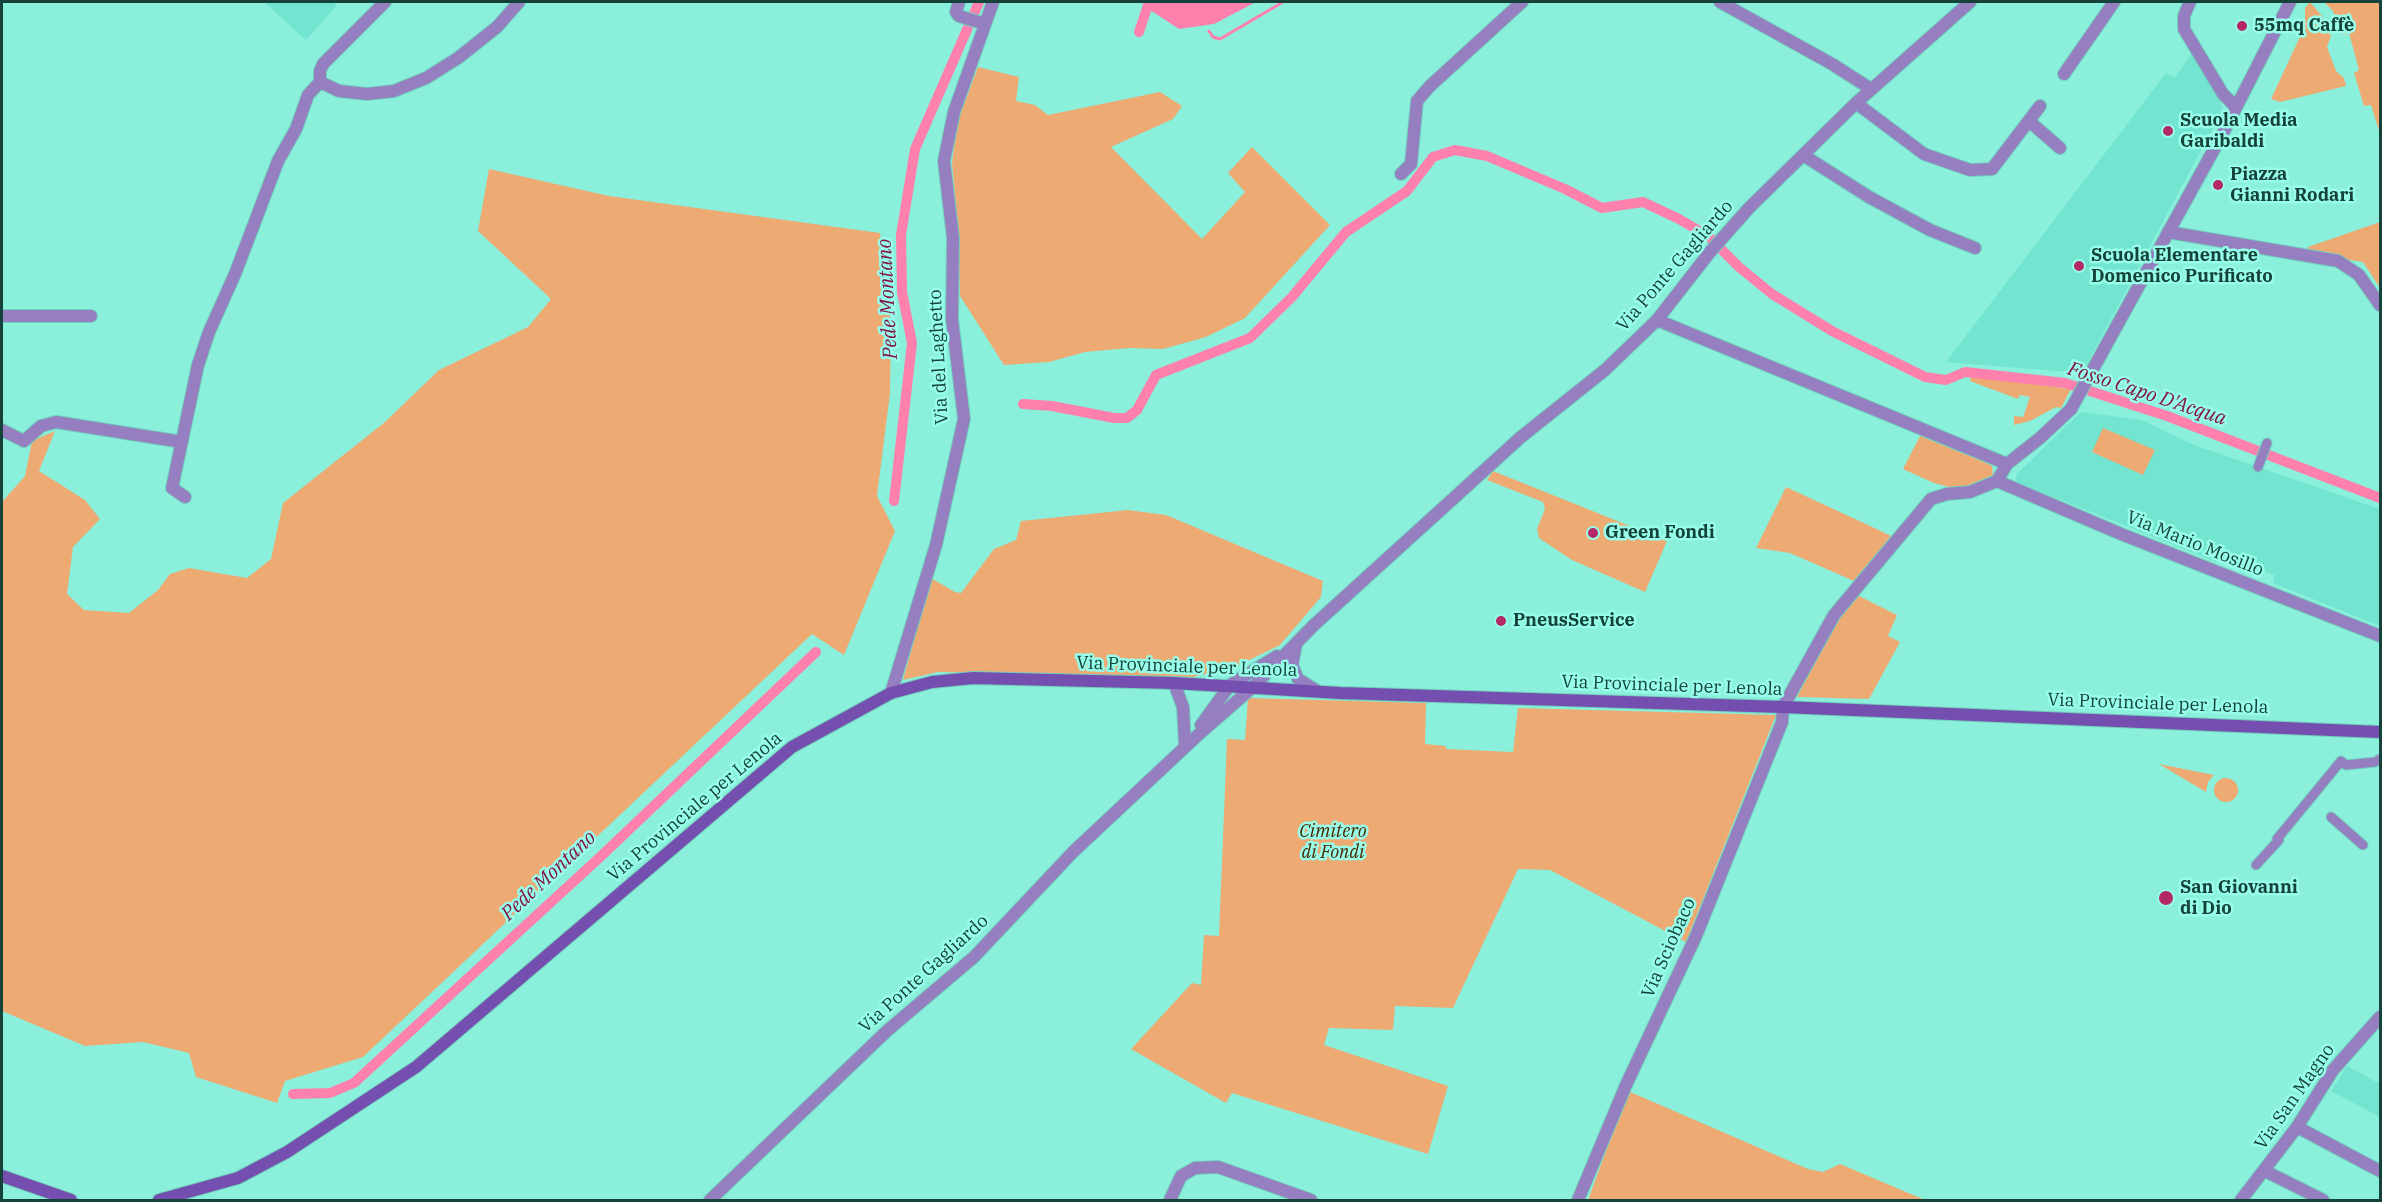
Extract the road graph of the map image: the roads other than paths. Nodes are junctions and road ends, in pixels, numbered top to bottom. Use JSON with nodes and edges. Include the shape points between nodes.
{"nodes":[{"id":1,"x":385,"y":2,"type":"edge"},
{"id":2,"x":519,"y":2,"type":"edge"},
{"id":3,"x":959,"y":2,"type":"edge"},
{"id":4,"x":993,"y":2,"type":"edge"},
{"id":5,"x":1522,"y":2,"type":"edge"},
{"id":6,"x":1720,"y":2,"type":"edge"},
{"id":7,"x":1970,"y":2,"type":"edge"},
{"id":8,"x":2114,"y":2,"type":"edge"},
{"id":9,"x":2190,"y":2,"type":"edge"},
{"id":10,"x":2290,"y":2,"type":"edge"},
{"id":11,"x":985,"y":21,"type":"junction"},
{"id":12,"x":2064,"y":74,"type":"dead end"},
{"id":13,"x":320,"y":82,"type":"junction"},
{"id":14,"x":1871,"y":89,"type":"junction"},
{"id":15,"x":1856,"y":103,"type":"junction"},
{"id":16,"x":2040,"y":106,"type":"dead end"},
{"id":17,"x":2235,"y":106,"type":"junction"},
{"id":18,"x":2029,"y":121,"type":"junction"},
{"id":19,"x":2060,"y":148,"type":"dead end"},
{"id":20,"x":1803,"y":155,"type":"junction"},
{"id":21,"x":1401,"y":174,"type":"dead end"},
{"id":22,"x":2168,"y":232,"type":"junction"},
{"id":23,"x":1975,"y":248,"type":"dead end"},
{"id":24,"x":2380,"y":305,"type":"edge"},
{"id":25,"x":2,"y":316,"type":"edge"},
{"id":26,"x":91,"y":316,"type":"dead end"},
{"id":27,"x":1657,"y":320,"type":"junction"},
{"id":28,"x":2,"y":430,"type":"edge"},
{"id":29,"x":182,"y":442,"type":"junction"},
{"id":30,"x":2267,"y":443,"type":"dead end"},
{"id":31,"x":2007,"y":464,"type":"junction"},
{"id":32,"x":2258,"y":467,"type":"dead end"},
{"id":33,"x":1997,"y":481,"type":"junction"},
{"id":34,"x":185,"y":497,"type":"dead end"},
{"id":35,"x":2380,"y":636,"type":"edge"},
{"id":36,"x":1296,"y":644,"type":"junction"},
{"id":37,"x":1174,"y":683,"type":"junction"},
{"id":38,"x":1230,"y":685,"type":"junction"},
{"id":39,"x":1254,"y":686,"type":"junction"},
{"id":40,"x":1317,"y":691,"type":"junction"},
{"id":41,"x":891,"y":693,"type":"junction"},
{"id":42,"x":1783,"y":707,"type":"junction"},
{"id":43,"x":2380,"y":732,"type":"edge"},
{"id":44,"x":1185,"y":746,"type":"junction"},
{"id":45,"x":2380,"y":759,"type":"edge"},
{"id":46,"x":2346,"y":765,"type":"junction"},
{"id":47,"x":2331,"y":817,"type":"dead end"},
{"id":48,"x":2279,"y":840,"type":"junction"},
{"id":49,"x":2364,"y":845,"type":"dead end"},
{"id":50,"x":2256,"y":865,"type":"dead end"},
{"id":51,"x":2380,"y":1017,"type":"edge"},
{"id":52,"x":2297,"y":1127,"type":"junction"},
{"id":53,"x":2265,"y":1171,"type":"junction"},
{"id":54,"x":2380,"y":1171,"type":"edge"},
{"id":55,"x":2,"y":1176,"type":"edge"},
{"id":56,"x":71,"y":1200,"type":"edge"},
{"id":57,"x":159,"y":1200,"type":"edge"},
{"id":58,"x":710,"y":1200,"type":"edge"},
{"id":59,"x":1170,"y":1200,"type":"edge"},
{"id":60,"x":1311,"y":1200,"type":"edge"},
{"id":61,"x":1578,"y":1200,"type":"edge"},
{"id":62,"x":2241,"y":1200,"type":"edge"},
{"id":63,"x":2323,"y":1200,"type":"edge"}],
"edges":[{"from":1,"to":13,"type":"street","via":[[323,64]]},
{"from":2,"to":13,"type":"street","via":[[497,27],[458,58],[394,92],[339,91]]},
{"from":3,"to":11,"type":"street","via":[[956,12],[960,16]]},
{"from":4,"to":11,"type":"street","name":"Via del Laghetto"},
{"from":5,"to":21,"type":"street","via":[[1418,101],[1411,164]]},
{"from":6,"to":14,"type":"street"},
{"from":7,"to":14,"type":"street","name":"Via Ponte Gagliardo"},
{"from":8,"to":12,"type":"street"},
{"from":9,"to":17,"type":"street","via":[[2184,29],[2223,94]]},
{"from":10,"to":17,"type":"street"},
{"from":11,"to":41,"type":"street","name":"Via del Laghetto","via":[[954,112],[944,161],[953,238],[952,319],[963,419],[936,545]]},
{"from":13,"to":29,"type":"street","via":[[308,95],[296,129],[278,161],[209,332]]},
{"from":14,"to":15,"type":"street","name":"Via Ponte Gagliardo"},
{"from":15,"to":18,"type":"street","via":[[1924,154],[1970,170],[1992,169]]},
{"from":15,"to":20,"type":"street","name":"Via Ponte Gagliardo"},
{"from":16,"to":18,"type":"street"},
{"from":17,"to":22,"type":"street"},
{"from":18,"to":19,"type":"street"},
{"from":20,"to":23,"type":"street","via":[[1930,230]]},
{"from":20,"to":27,"type":"street","name":"Via Ponte Gagliardo","via":[[1721,239]]},
{"from":22,"to":24,"type":"street","via":[[2337,261],[2359,275]]},
{"from":22,"to":31,"type":"street","via":[[2071,409]]},
{"from":25,"to":26,"type":"street"},
{"from":27,"to":31,"type":"street"},
{"from":27,"to":36,"type":"street","name":"Via Ponte Gagliardo","via":[[1605,370],[1521,437]]},
{"from":28,"to":29,"type":"street","via":[[24,441],[41,426],[56,423]]},
{"from":29,"to":34,"type":"street","via":[[172,488]]},
{"from":30,"to":32,"type":"street"},
{"from":31,"to":33,"type":"street"},
{"from":33,"to":35,"type":"street","name":"Via Mario Mosillo"},
{"from":33,"to":42,"type":"street","name":"Via Sciobaco","via":[[1970,492],[1930,500],[1834,615]]},
{"from":36,"to":38,"type":"street","name":"Via Ponte Gagliardo"},
{"from":36,"to":39,"type":"street","name":"Via Ponte Gagliardo"},
{"from":36,"to":40,"type":"street","via":[[1292,664],[1298,680]]},
{"from":37,"to":38,"type":"main road","name":"Via Provinciale per Lenola"},
{"from":37,"to":41,"type":"main road","name":"Via Provinciale per Lenola","via":[[973,678],[932,682]]},
{"from":37,"to":44,"type":"street","via":[[1183,707]]},
{"from":38,"to":39,"type":"main road","name":"Via Provinciale per Lenola"},
{"from":38,"to":44,"type":"street","name":"Via Ponte Gagliardo"},
{"from":39,"to":40,"type":"main road","name":"Via Provinciale per Lenola"},
{"from":39,"to":44,"type":"street","name":"Via Ponte Gagliardo"},
{"from":40,"to":42,"type":"main road","name":"Via Provinciale per Lenola"},
{"from":41,"to":57,"type":"main road","name":"Via Provinciale per Lenola","via":[[792,747],[416,1067],[287,1152],[238,1178]]},
{"from":42,"to":43,"type":"main road","name":"Via Provinciale per Lenola"},
{"from":42,"to":61,"type":"street","name":"Via Sciobaco","via":[[1782,722],[1700,926]]},
{"from":44,"to":58,"type":"street","name":"Via Ponte Gagliardo","via":[[1073,852],[974,957],[888,1030]]},
{"from":45,"to":46,"type":"street"},
{"from":46,"to":48,"type":"street"},
{"from":46,"to":48,"type":"street","via":[[2342,761]]},
{"from":47,"to":49,"type":"street"},
{"from":48,"to":50,"type":"street"},
{"from":51,"to":52,"type":"street","name":"Via San Magno","via":[[2333,1070]]},
{"from":52,"to":53,"type":"street","name":"Via San Magno"},
{"from":52,"to":54,"type":"street"},
{"from":53,"to":62,"type":"street","name":"Via San Magno"},
{"from":53,"to":63,"type":"street"},
{"from":55,"to":56,"type":"main road"},
{"from":59,"to":60,"type":"street","via":[[1181,1176],[1195,1168],[1218,1167]]}]}
